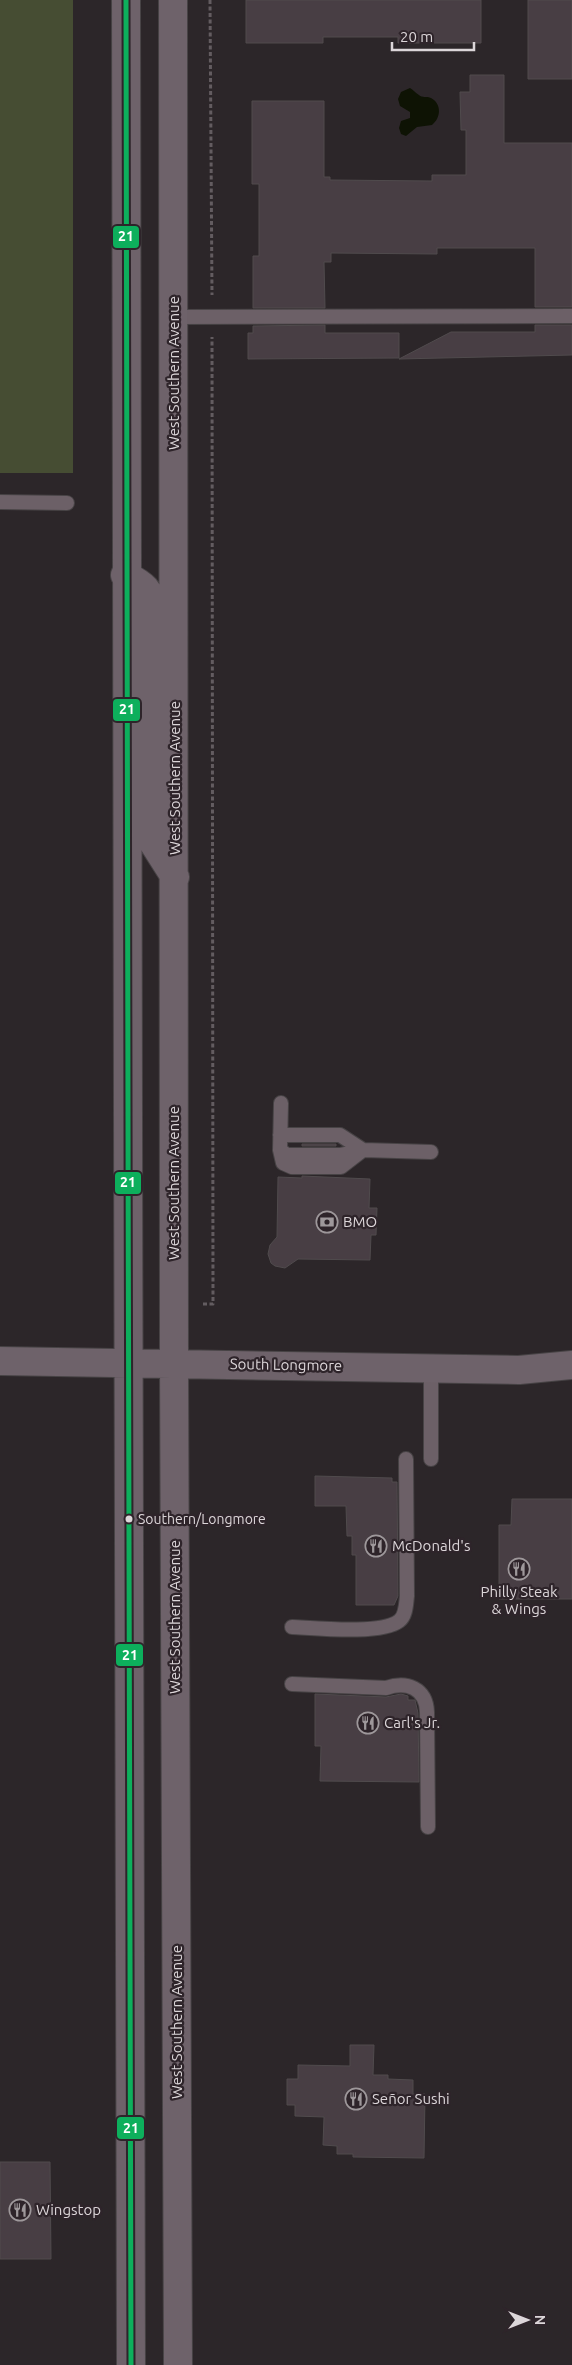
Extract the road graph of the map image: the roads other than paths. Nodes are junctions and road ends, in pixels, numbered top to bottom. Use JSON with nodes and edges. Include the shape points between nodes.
{"nodes":[{"id":1,"x":126,"y":0,"type":"edge"},
{"id":2,"x":173,"y":0,"type":"edge"},
{"id":3,"x":572,"y":316,"type":"edge"},
{"id":4,"x":174,"y":317,"type":"junction"},
{"id":5,"x":0,"y":502,"type":"edge"},
{"id":6,"x":67,"y":503,"type":"dead end"},
{"id":7,"x":125,"y":575,"type":"junction"},
{"id":8,"x":174,"y":877,"type":"junction"},
{"id":9,"x":281,"y":1102,"type":"dead end"},
{"id":10,"x":280,"y":1135,"type":"junction"},
{"id":11,"x":363,"y":1150,"type":"junction"},
{"id":12,"x":431,"y":1152,"type":"dead end"},
{"id":13,"x":0,"y":1361,"type":"edge"},
{"id":14,"x":130,"y":1362,"type":"junction"},
{"id":15,"x":174,"y":1362,"type":"junction"},
{"id":16,"x":572,"y":1365,"type":"edge"},
{"id":17,"x":431,"y":1368,"type":"junction"},
{"id":18,"x":406,"y":1459,"type":"dead end"},
{"id":19,"x":431,"y":1459,"type":"dead end"},
{"id":20,"x":292,"y":1626,"type":"dead end"},
{"id":21,"x":292,"y":1684,"type":"dead end"},
{"id":22,"x":428,"y":1827,"type":"dead end"},
{"id":23,"x":131,"y":2365,"type":"edge"},
{"id":24,"x":178,"y":2365,"type":"edge"}],
"edges":[{"from":1,"to":7,"type":"main road"},
{"from":2,"to":4,"type":"main road","name":"West Southern Avenue"},
{"from":3,"to":4,"type":"lane"},
{"from":4,"to":8,"type":"main road","name":"West Southern Avenue"},
{"from":5,"to":6,"type":"lane"},
{"from":7,"to":8,"type":"main road","via":[[141,584],[151,595],[154,611],[154,844]]},
{"from":7,"to":14,"type":"main road"},
{"from":8,"to":15,"type":"main road","name":"West Southern Avenue"},
{"from":9,"to":10,"type":"lane"},
{"from":10,"to":11,"type":"lane","via":[[340,1135]]},
{"from":10,"to":11,"type":"lane","via":[[280,1150],[287,1154],[340,1154]]},
{"from":11,"to":12,"type":"lane"},
{"from":13,"to":14,"type":"main road","name":"South Longmore"},
{"from":14,"to":15,"type":"main road","name":"South Longmore"},
{"from":14,"to":23,"type":"main road"},
{"from":15,"to":17,"type":"main road","name":"South Longmore"},
{"from":15,"to":24,"type":"main road","name":"West Southern Avenue"},
{"from":16,"to":17,"type":"main road","name":"South Longmore","via":[[519,1370]]},
{"from":17,"to":19,"type":"lane"},
{"from":18,"to":20,"type":"lane","via":[[407,1596],[399,1621],[366,1629]]},
{"from":21,"to":22,"type":"lane","via":[[386,1688],[401,1684],[420,1692],[427,1706]]}]}
